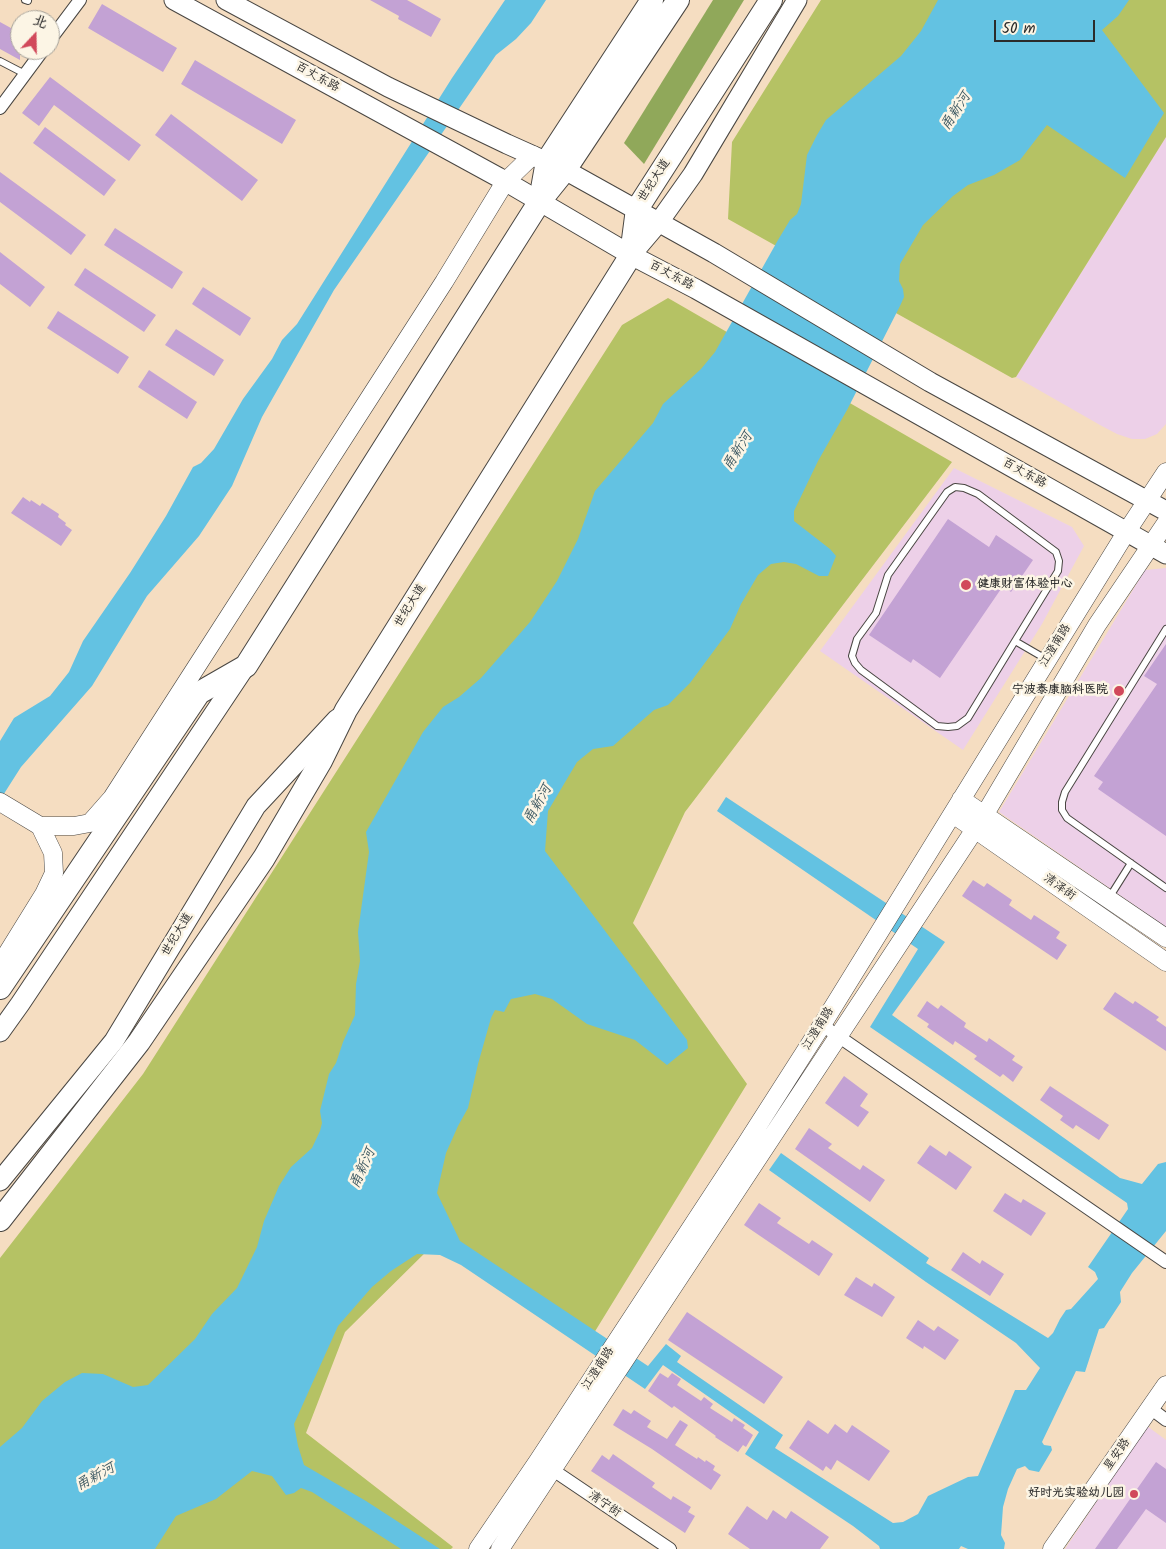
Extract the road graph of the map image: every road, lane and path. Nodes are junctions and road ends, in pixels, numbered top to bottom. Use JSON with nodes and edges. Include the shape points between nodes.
{"nodes":[{"id":1,"x":80,"y":0,"type":"edge"},
{"id":2,"x":174,"y":0,"type":"edge"},
{"id":3,"x":226,"y":0,"type":"edge"},
{"id":4,"x":652,"y":0,"type":"edge"},
{"id":5,"x":678,"y":0,"type":"edge"},
{"id":6,"x":771,"y":0,"type":"edge"},
{"id":7,"x":797,"y":0,"type":"edge"},
{"id":8,"x":60,"y":27,"type":"edge"},
{"id":9,"x":0,"y":60,"type":"edge"},
{"id":10,"x":36,"y":60,"type":"edge"},
{"id":11,"x":25,"y":74,"type":"junction"},
{"id":12,"x":0,"y":108,"type":"edge"},
{"id":13,"x":548,"y":162,"type":"junction"},
{"id":14,"x":498,"y":178,"type":"junction"},
{"id":15,"x":540,"y":202,"type":"junction"},
{"id":16,"x":637,"y":209,"type":"junction"},
{"id":17,"x":659,"y":222,"type":"junction"},
{"id":18,"x":631,"y":255,"type":"junction"},
{"id":19,"x":1166,"y":472,"type":"edge"},
{"id":20,"x":1148,"y":500,"type":"junction"},
{"id":21,"x":1166,"y":510,"type":"edge"},
{"id":22,"x":1166,"y":523,"type":"edge"},
{"id":23,"x":1127,"y":531,"type":"junction"},
{"id":24,"x":1158,"y":549,"type":"edge"},
{"id":25,"x":1166,"y":629,"type":"edge"},
{"id":26,"x":1015,"y":641,"type":"junction"},
{"id":27,"x":1047,"y":660,"type":"junction"},
{"id":28,"x":246,"y":666,"type":"junction"},
{"id":29,"x":346,"y":710,"type":"junction"},
{"id":30,"x":0,"y":802,"type":"edge"},
{"id":31,"x":957,"y":806,"type":"junction"},
{"id":32,"x":984,"y":814,"type":"junction"},
{"id":33,"x":40,"y":826,"type":"junction"},
{"id":34,"x":975,"y":829,"type":"junction"},
{"id":35,"x":1131,"y":863,"type":"junction"},
{"id":36,"x":1166,"y":888,"type":"edge"},
{"id":37,"x":1108,"y":899,"type":"junction"},
{"id":38,"x":1166,"y":938,"type":"edge"},
{"id":39,"x":1166,"y":962,"type":"edge"},
{"id":40,"x":0,"y":965,"type":"edge"},
{"id":41,"x":0,"y":988,"type":"edge"},
{"id":42,"x":822,"y":1025,"type":"junction"},
{"id":43,"x":0,"y":1032,"type":"edge"},
{"id":44,"x":838,"y":1036,"type":"junction"},
{"id":45,"x":0,"y":1181,"type":"edge"},
{"id":46,"x":0,"y":1220,"type":"edge"},
{"id":47,"x":1161,"y":1259,"type":"edge"},
{"id":48,"x":1166,"y":1385,"type":"edge"},
{"id":49,"x":1150,"y":1408,"type":"junction"},
{"id":50,"x":1166,"y":1420,"type":"edge"},
{"id":51,"x":546,"y":1465,"type":"junction"},
{"id":52,"x":478,"y":1549,"type":"edge"},
{"id":53,"x":500,"y":1549,"type":"edge"},
{"id":54,"x":670,"y":1549,"type":"edge"},
{"id":55,"x":1052,"y":1549,"type":"edge"}],
"edges":[{"from":1,"to":8,"type":"street"},
{"from":2,"to":14,"type":"main road","name":"百丈东路"},
{"from":3,"to":13,"type":"main road","name":"百丈东路","via":[[388,87]]},
{"from":4,"to":13,"type":"highway"},
{"from":5,"to":13,"type":"highway"},
{"from":6,"to":16,"type":"highway","name":"世纪大道"},
{"from":7,"to":17,"type":"main road","via":[[693,174]]},
{"from":9,"to":11,"type":"lane"},
{"from":10,"to":11,"type":"street"},
{"from":11,"to":12,"type":"street"},
{"from":13,"to":14,"type":"main road"},
{"from":13,"to":15,"type":"highway"},
{"from":13,"to":16,"type":"main road","name":"百丈东路"},
{"from":14,"to":15,"type":"main road","name":"百丈东路"},
{"from":14,"to":33,"type":"main road","via":[[444,282],[112,798],[90,822],[74,826]]},
{"from":15,"to":18,"type":"main road","name":"百丈东路"},
{"from":15,"to":28,"type":"highway"},
{"from":16,"to":17,"type":"main road","name":"百丈东路"},
{"from":16,"to":18,"type":"highway","name":"世纪大道"},
{"from":17,"to":18,"type":"main road"},
{"from":17,"to":20,"type":"main road","name":"百丈东路","via":[[930,382]]},
{"from":18,"to":23,"type":"main road","name":"百丈东路"},
{"from":18,"to":29,"type":"highway","name":"世纪大道"},
{"from":19,"to":20,"type":"main road","name":"江澄南路"},
{"from":20,"to":21,"type":"main road"},
{"from":20,"to":23,"type":"main road","name":"江澄南路"},
{"from":22,"to":24,"type":"main road","name":"江澄南路"},
{"from":23,"to":24,"type":"main road","name":"百丈东路"},
{"from":23,"to":27,"type":"main road","name":"江澄南路"},
{"from":24,"to":32,"type":"main road","name":"江澄南路","via":[[1097,625]]},
{"from":25,"to":35,"type":"lane","via":[[1065,792],[1062,802],[1062,810],[1068,818]]},
{"from":26,"to":26,"type":"lane","via":[[968,718],[957,726],[937,726],[854,663],[852,656],[857,639],[876,614],[888,575],[947,492],[955,487],[978,494],[1056,552],[1058,571]]},
{"from":26,"to":27,"type":"lane"},
{"from":27,"to":31,"type":"main road","name":"江澄南路"},
{"from":28,"to":41,"type":"highway","via":[[199,693]]},
{"from":28,"to":43,"type":"main road"},
{"from":29,"to":45,"type":"main road","name":"世纪大道","via":[[256,806],[114,1041]]},
{"from":29,"to":46,"type":"highway","via":[[321,761],[272,845],[139,1042]]},
{"from":30,"to":33,"type":"main road"},
{"from":31,"to":32,"type":"main road","name":"清泽街"},
{"from":31,"to":34,"type":"main road","name":"清泽街"},
{"from":31,"to":42,"type":"main road","name":"江澄南路"},
{"from":32,"to":34,"type":"main road","name":"江澄南路"},
{"from":32,"to":37,"type":"main road","name":"清泽街"},
{"from":33,"to":40,"type":"main road","via":[[52,853],[54,874]]},
{"from":34,"to":39,"type":"main road","name":"清泽街"},
{"from":34,"to":44,"type":"main road","name":"江澄南路"},
{"from":35,"to":36,"type":"lane"},
{"from":35,"to":37,"type":"lane"},
{"from":37,"to":38,"type":"main road","name":"清泽街"},
{"from":42,"to":44,"type":"street"},
{"from":42,"to":51,"type":"main road","name":"江澄南路"},
{"from":44,"to":47,"type":"street"},
{"from":44,"to":51,"type":"main road","name":"江澄南路"},
{"from":48,"to":49,"type":"main road","name":"星安路"},
{"from":49,"to":50,"type":"street"},
{"from":49,"to":55,"type":"main road","name":"星安路"},
{"from":51,"to":52,"type":"main road","name":"江澄南路"},
{"from":51,"to":53,"type":"main road","name":"江澄南路"},
{"from":51,"to":54,"type":"street","name":"清宁街"}]}
